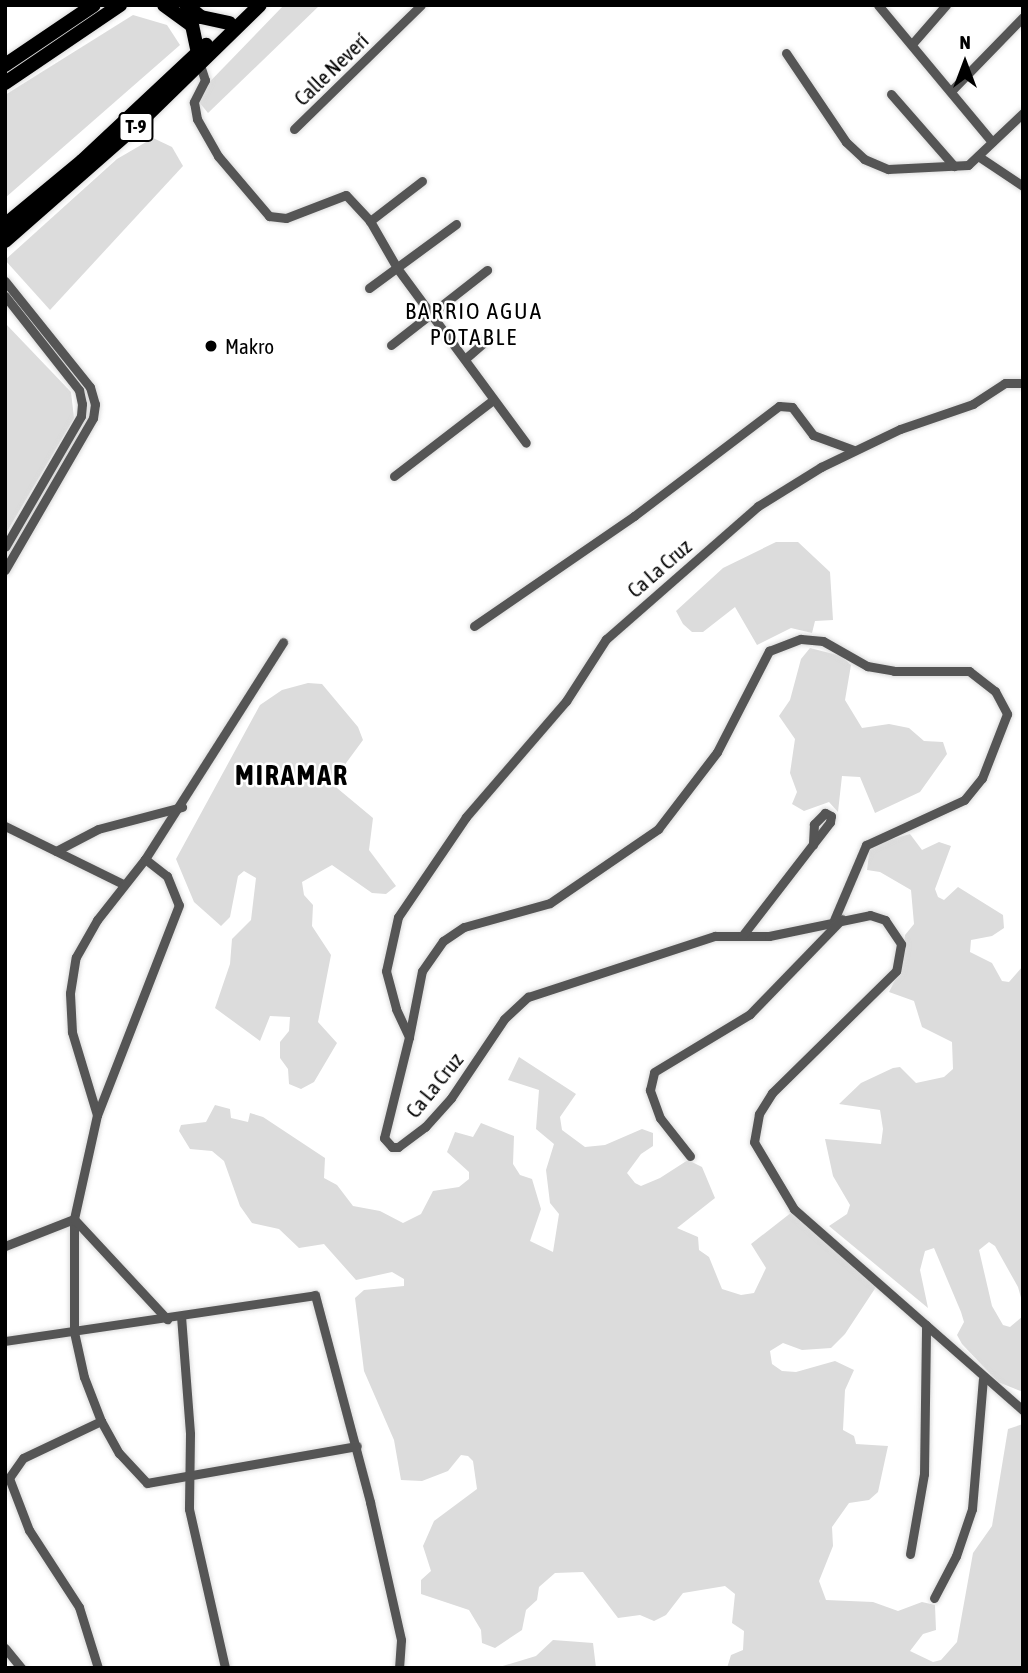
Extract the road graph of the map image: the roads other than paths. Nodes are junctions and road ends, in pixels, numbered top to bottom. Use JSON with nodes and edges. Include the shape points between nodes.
{"nodes":[{"id":1,"x":94,"y":5,"type":"edge"},
{"id":2,"x":120,"y":5,"type":"edge"},
{"id":3,"x":164,"y":5,"type":"edge"},
{"id":4,"x":186,"y":5,"type":"edge"},
{"id":5,"x":247,"y":5,"type":"edge"},
{"id":6,"x":260,"y":5,"type":"edge"},
{"id":7,"x":422,"y":5,"type":"edge"},
{"id":8,"x":878,"y":5,"type":"edge"},
{"id":9,"x":940,"y":7,"type":"edge"},
{"id":10,"x":1023,"y":17,"type":"edge"},
{"id":11,"x":229,"y":23,"type":"junction"},
{"id":12,"x":912,"y":44,"type":"junction"},
{"id":13,"x":786,"y":52,"type":"dead end"},
{"id":14,"x":199,"y":59,"type":"junction"},
{"id":15,"x":5,"y":65,"type":"edge"},
{"id":16,"x":5,"y":83,"type":"edge"},
{"id":17,"x":952,"y":90,"type":"junction"},
{"id":18,"x":891,"y":94,"type":"dead end"},
{"id":19,"x":1023,"y":113,"type":"edge"},
{"id":20,"x":295,"y":129,"type":"dead end"},
{"id":21,"x":992,"y":142,"type":"junction"},
{"id":22,"x":978,"y":156,"type":"junction"},
{"id":23,"x":954,"y":166,"type":"junction"},
{"id":24,"x":422,"y":181,"type":"dead end"},
{"id":25,"x":1023,"y":186,"type":"edge"},
{"id":26,"x":370,"y":221,"type":"junction"},
{"id":27,"x":456,"y":224,"type":"dead end"},
{"id":28,"x":5,"y":225,"type":"edge"},
{"id":29,"x":5,"y":241,"type":"edge"},
{"id":30,"x":397,"y":268,"type":"junction"},
{"id":31,"x":487,"y":270,"type":"dead end"},
{"id":32,"x":5,"y":281,"type":"edge"},
{"id":33,"x":369,"y":288,"type":"dead end"},
{"id":34,"x":5,"y":296,"type":"edge"},
{"id":35,"x":430,"y":314,"type":"junction"},
{"id":36,"x":489,"y":338,"type":"dead end"},
{"id":37,"x":391,"y":345,"type":"dead end"},
{"id":38,"x":466,"y":358,"type":"junction"},
{"id":39,"x":1023,"y":383,"type":"edge"},
{"id":40,"x":493,"y":400,"type":"junction"},
{"id":41,"x":526,"y":443,"type":"dead end"},
{"id":42,"x":854,"y":450,"type":"junction"},
{"id":43,"x":394,"y":476,"type":"dead end"},
{"id":44,"x":5,"y":547,"type":"edge"},
{"id":45,"x":5,"y":570,"type":"edge"},
{"id":46,"x":474,"y":626,"type":"dead end"},
{"id":47,"x":283,"y":642,"type":"dead end"},
{"id":48,"x":182,"y":807,"type":"junction"},
{"id":49,"x":5,"y":826,"type":"edge"},
{"id":50,"x":813,"y":845,"type":"dead end"},
{"id":51,"x":55,"y":851,"type":"junction"},
{"id":52,"x":145,"y":859,"type":"junction"},
{"id":53,"x":123,"y":884,"type":"junction"},
{"id":54,"x":839,"y":919,"type":"junction"},
{"id":55,"x":742,"y":936,"type":"junction"},
{"id":56,"x":409,"y":1037,"type":"junction"},
{"id":57,"x":97,"y":1115,"type":"junction"},
{"id":58,"x":690,"y":1156,"type":"dead end"},
{"id":59,"x":74,"y":1219,"type":"junction"},
{"id":60,"x":5,"y":1246,"type":"edge"},
{"id":61,"x":181,"y":1316,"type":"junction"},
{"id":62,"x":167,"y":1319,"type":"junction"},
{"id":63,"x":926,"y":1325,"type":"junction"},
{"id":64,"x":74,"y":1332,"type":"junction"},
{"id":65,"x":5,"y":1341,"type":"edge"},
{"id":66,"x":983,"y":1379,"type":"junction"},
{"id":67,"x":1023,"y":1410,"type":"edge"},
{"id":68,"x":101,"y":1421,"type":"junction"},
{"id":69,"x":357,"y":1446,"type":"junction"},
{"id":70,"x":189,"y":1479,"type":"junction"},
{"id":71,"x":910,"y":1554,"type":"dead end"},
{"id":72,"x":934,"y":1598,"type":"dead end"},
{"id":73,"x":5,"y":1648,"type":"edge"},
{"id":74,"x":21,"y":1668,"type":"edge"},
{"id":75,"x":97,"y":1668,"type":"edge"},
{"id":76,"x":225,"y":1668,"type":"edge"},
{"id":77,"x":399,"y":1668,"type":"edge"}],
"edges":[{"from":1,"to":15,"type":"highway"},
{"from":2,"to":16,"type":"highway"},
{"from":3,"to":14,"type":"highway","via":[[192,25]]},
{"from":4,"to":11,"type":"highway","via":[[201,17]]},
{"from":5,"to":11,"type":"highway","number":"T-9"},
{"from":6,"to":14,"type":"highway","number":"T-9"},
{"from":7,"to":20,"type":"street","name":"Calle Neverí"},
{"from":8,"to":12,"type":"street"},
{"from":9,"to":12,"type":"street"},
{"from":10,"to":17,"type":"street"},
{"from":11,"to":14,"type":"highway","number":"T-9"},
{"from":12,"to":17,"type":"street"},
{"from":13,"to":23,"type":"street","via":[[846,142],[864,159],[888,169]]},
{"from":14,"to":26,"type":"street","via":[[205,80],[194,102],[198,119],[218,156],[269,216],[286,218],[346,195]]},
{"from":14,"to":28,"type":"highway","number":"T-9"},
{"from":14,"to":29,"type":"highway","number":"T-9"},
{"from":17,"to":21,"type":"street"},
{"from":18,"to":23,"type":"street"},
{"from":19,"to":21,"type":"street"},
{"from":21,"to":22,"type":"street"},
{"from":22,"to":23,"type":"street","via":[[968,165]]},
{"from":22,"to":25,"type":"street"},
{"from":24,"to":26,"type":"street"},
{"from":26,"to":30,"type":"street"},
{"from":27,"to":30,"type":"street"},
{"from":30,"to":33,"type":"street"},
{"from":30,"to":35,"type":"street"},
{"from":31,"to":35,"type":"street"},
{"from":32,"to":45,"type":"street","via":[[90,387],[95,404],[93,418]]},
{"from":34,"to":44,"type":"street","via":[[79,390],[82,404],[81,416]]},
{"from":35,"to":37,"type":"street"},
{"from":35,"to":38,"type":"street"},
{"from":36,"to":38,"type":"street"},
{"from":38,"to":40,"type":"street"},
{"from":39,"to":42,"type":"street","name":"Ca La Cruz","via":[[1005,383],[973,404]]},
{"from":40,"to":41,"type":"street"},
{"from":40,"to":43,"type":"street"},
{"from":42,"to":46,"type":"street","via":[[813,435],[792,407],[779,406],[634,516]]},
{"from":42,"to":56,"type":"street","name":"Ca La Cruz","via":[[758,506],[606,639],[534,742],[466,817],[398,917],[387,955],[396,1009]]},
{"from":47,"to":48,"type":"street","via":[[246,695]]},
{"from":48,"to":51,"type":"street","via":[[98,829]]},
{"from":48,"to":52,"type":"street"},
{"from":49,"to":51,"type":"street"},
{"from":50,"to":55,"type":"street"},
{"from":51,"to":53,"type":"street"},
{"from":52,"to":53,"type":"street"},
{"from":52,"to":57,"type":"street","via":[[167,876],[179,905]]},
{"from":53,"to":57,"type":"street","via":[[76,957],[71,993],[72,1032]]},
{"from":54,"to":55,"type":"street","name":"Ca La Cruz","via":[[769,936]]},
{"from":54,"to":56,"type":"street","via":[[866,845],[964,800],[982,778],[1007,713],[995,691],[969,671],[894,671],[867,666],[823,640],[801,639],[769,652],[717,752],[658,829],[550,903],[464,927],[443,942],[422,971]]},
{"from":54,"to":58,"type":"street","via":[[750,1014],[654,1072],[650,1090],[660,1118]]},
{"from":54,"to":63,"type":"street","name":"Ca La Cruz","via":[[870,915],[885,920],[901,944],[896,971],[772,1093],[759,1114],[754,1142],[794,1209]]},
{"from":55,"to":56,"type":"street","name":"Ca La Cruz","via":[[715,936],[528,997],[503,1019],[451,1098],[403,1146],[392,1147],[384,1138],[386,1124]]},
{"from":57,"to":59,"type":"street"},
{"from":59,"to":60,"type":"street"},
{"from":59,"to":62,"type":"street"},
{"from":59,"to":64,"type":"street"},
{"from":61,"to":62,"type":"street"},
{"from":61,"to":69,"type":"street","via":[[314,1295]]},
{"from":61,"to":70,"type":"street"},
{"from":62,"to":64,"type":"street"},
{"from":63,"to":66,"type":"street","name":"Ca La Cruz"},
{"from":63,"to":71,"type":"street","via":[[924,1474]]},
{"from":64,"to":65,"type":"street"},
{"from":64,"to":68,"type":"street"},
{"from":66,"to":67,"type":"street","name":"Ca La Cruz"},
{"from":66,"to":72,"type":"street","via":[[972,1509],[956,1556]]},
{"from":68,"to":70,"type":"street","via":[[142,1481]]},
{"from":68,"to":75,"type":"street","via":[[23,1458],[9,1478],[29,1530],[79,1607]]},
{"from":69,"to":70,"type":"street"},
{"from":69,"to":77,"type":"street","via":[[401,1640]]},
{"from":70,"to":76,"type":"street","via":[[188,1509]]},
{"from":73,"to":74,"type":"street"}]}
